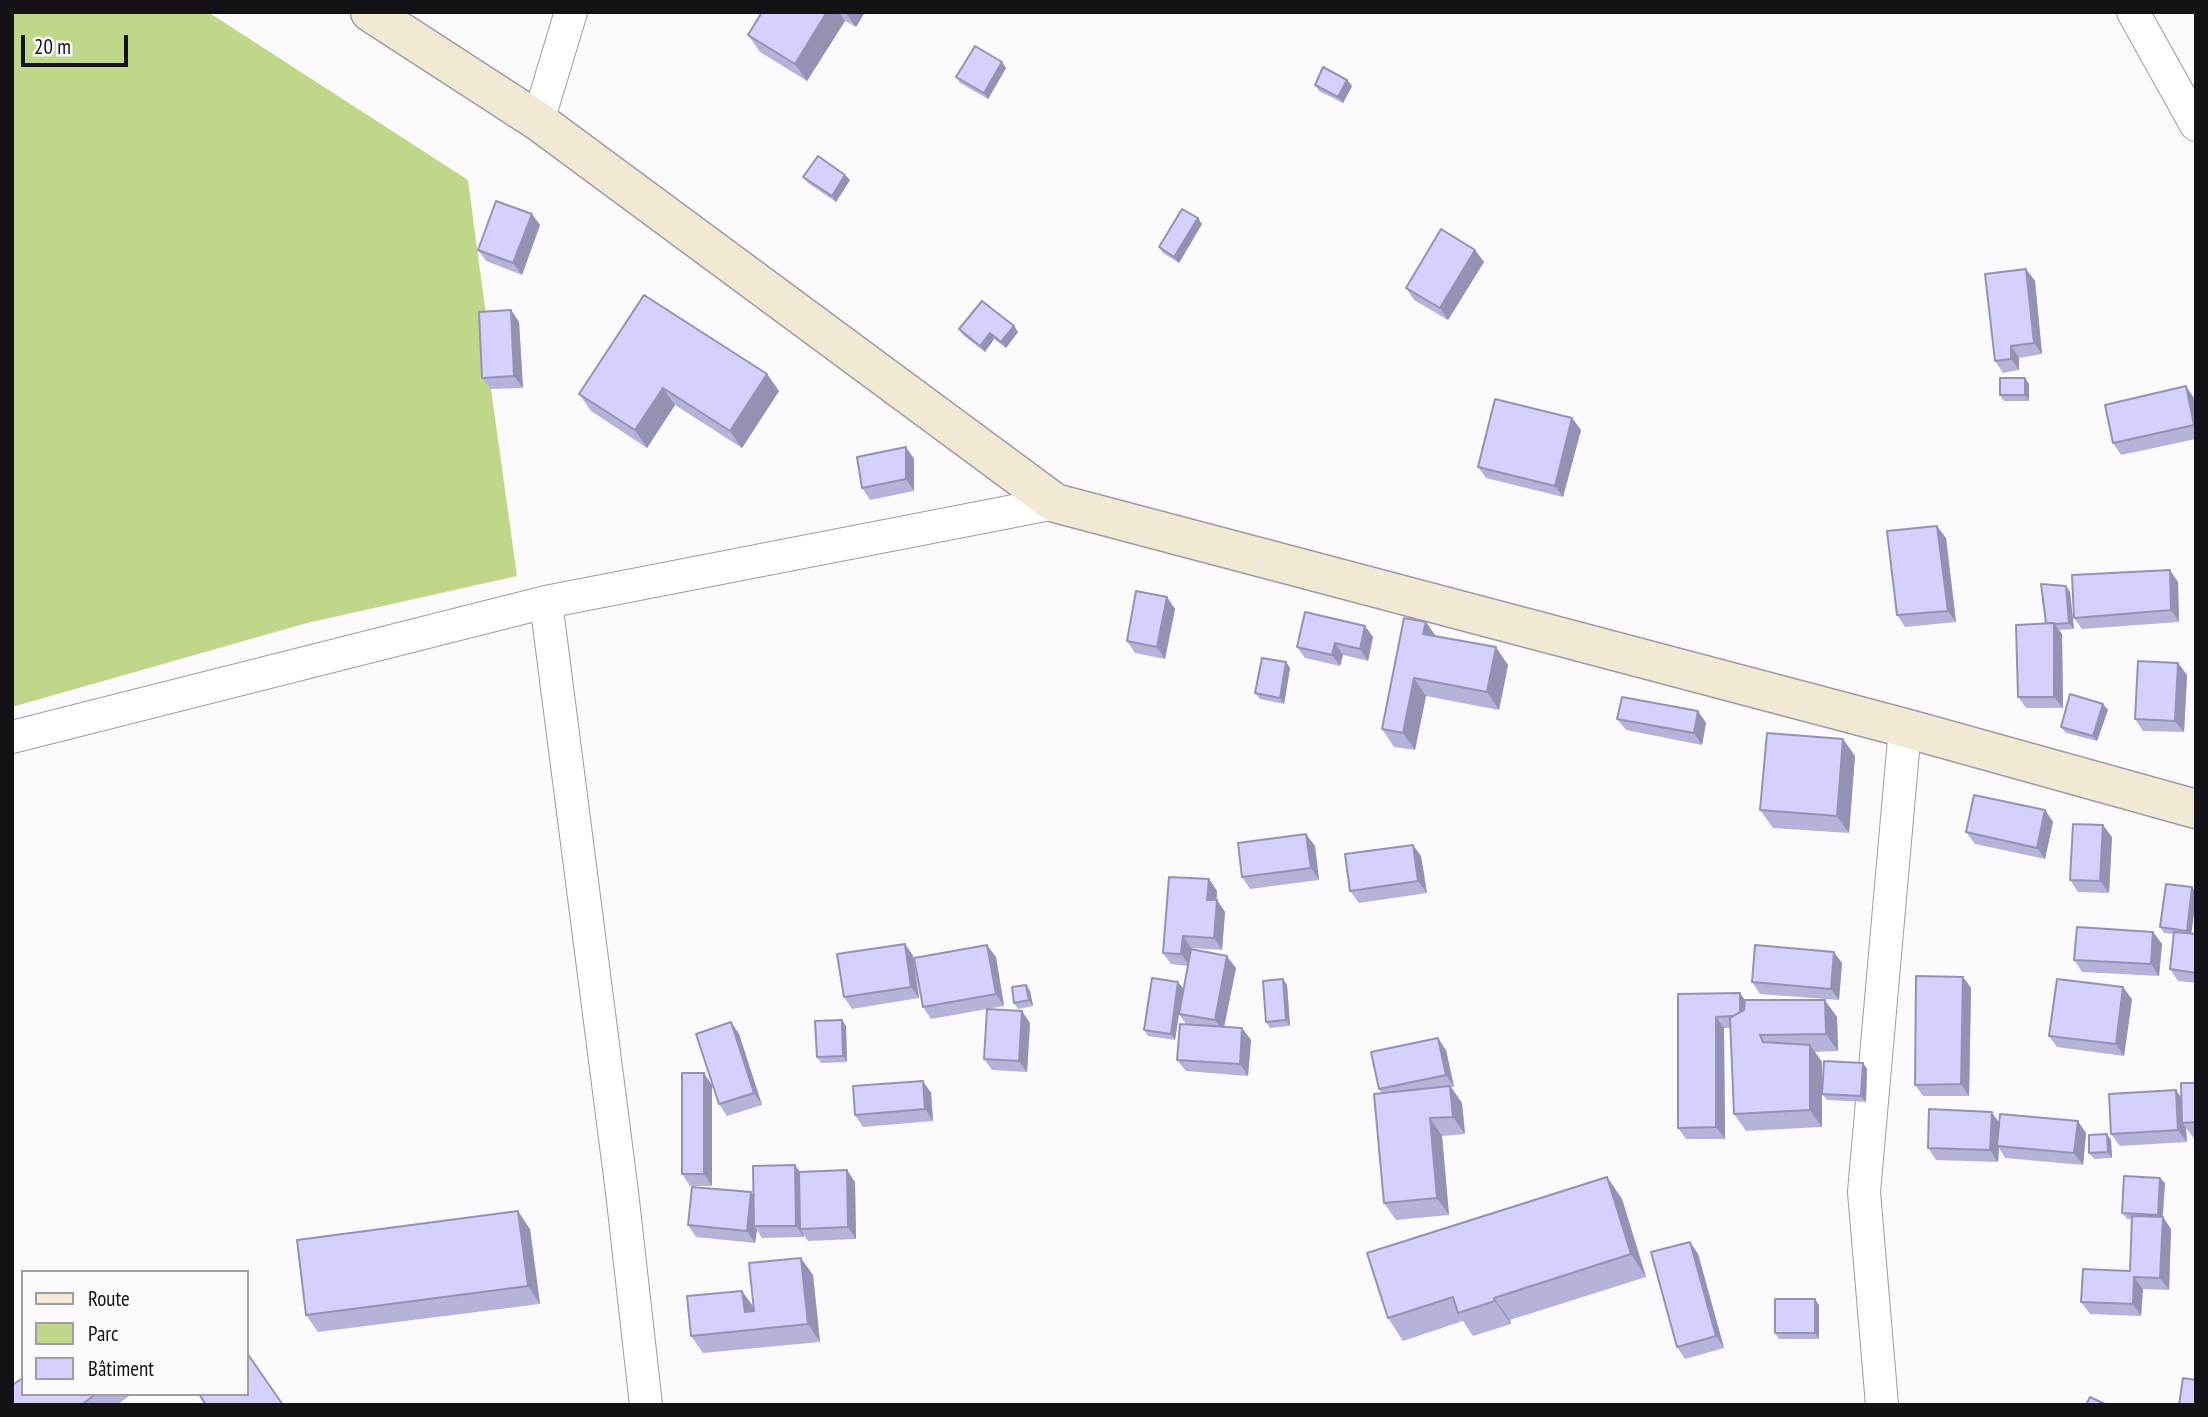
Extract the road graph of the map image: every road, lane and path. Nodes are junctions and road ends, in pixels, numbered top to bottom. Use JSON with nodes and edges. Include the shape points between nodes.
{"nodes":[{"id":1,"x":370,"y":12,"type":"edge"},
{"id":2,"x":571,"y":12,"type":"edge"},
{"id":3,"x":2133,"y":12,"type":"edge"},
{"id":4,"x":538,"y":121,"type":"junction"},
{"id":5,"x":2196,"y":125,"type":"edge"},
{"id":6,"x":1055,"y":503,"type":"junction"},
{"id":7,"x":546,"y":602,"type":"junction"},
{"id":8,"x":1905,"y":728,"type":"junction"},
{"id":9,"x":12,"y":737,"type":"edge"},
{"id":10,"x":2196,"y":809,"type":"edge"},
{"id":11,"x":646,"y":1405,"type":"edge"},
{"id":12,"x":1882,"y":1405,"type":"edge"}],
"edges":[{"from":1,"to":4,"type":"main road"},
{"from":2,"to":4,"type":"street"},
{"from":3,"to":5,"type":"street"},
{"from":4,"to":6,"type":"main road"},
{"from":6,"to":7,"type":"street"},
{"from":6,"to":8,"type":"main road"},
{"from":7,"to":9,"type":"street"},
{"from":7,"to":11,"type":"street"},
{"from":8,"to":10,"type":"main road"},
{"from":8,"to":12,"type":"street","via":[[1864,1192]]}]}
